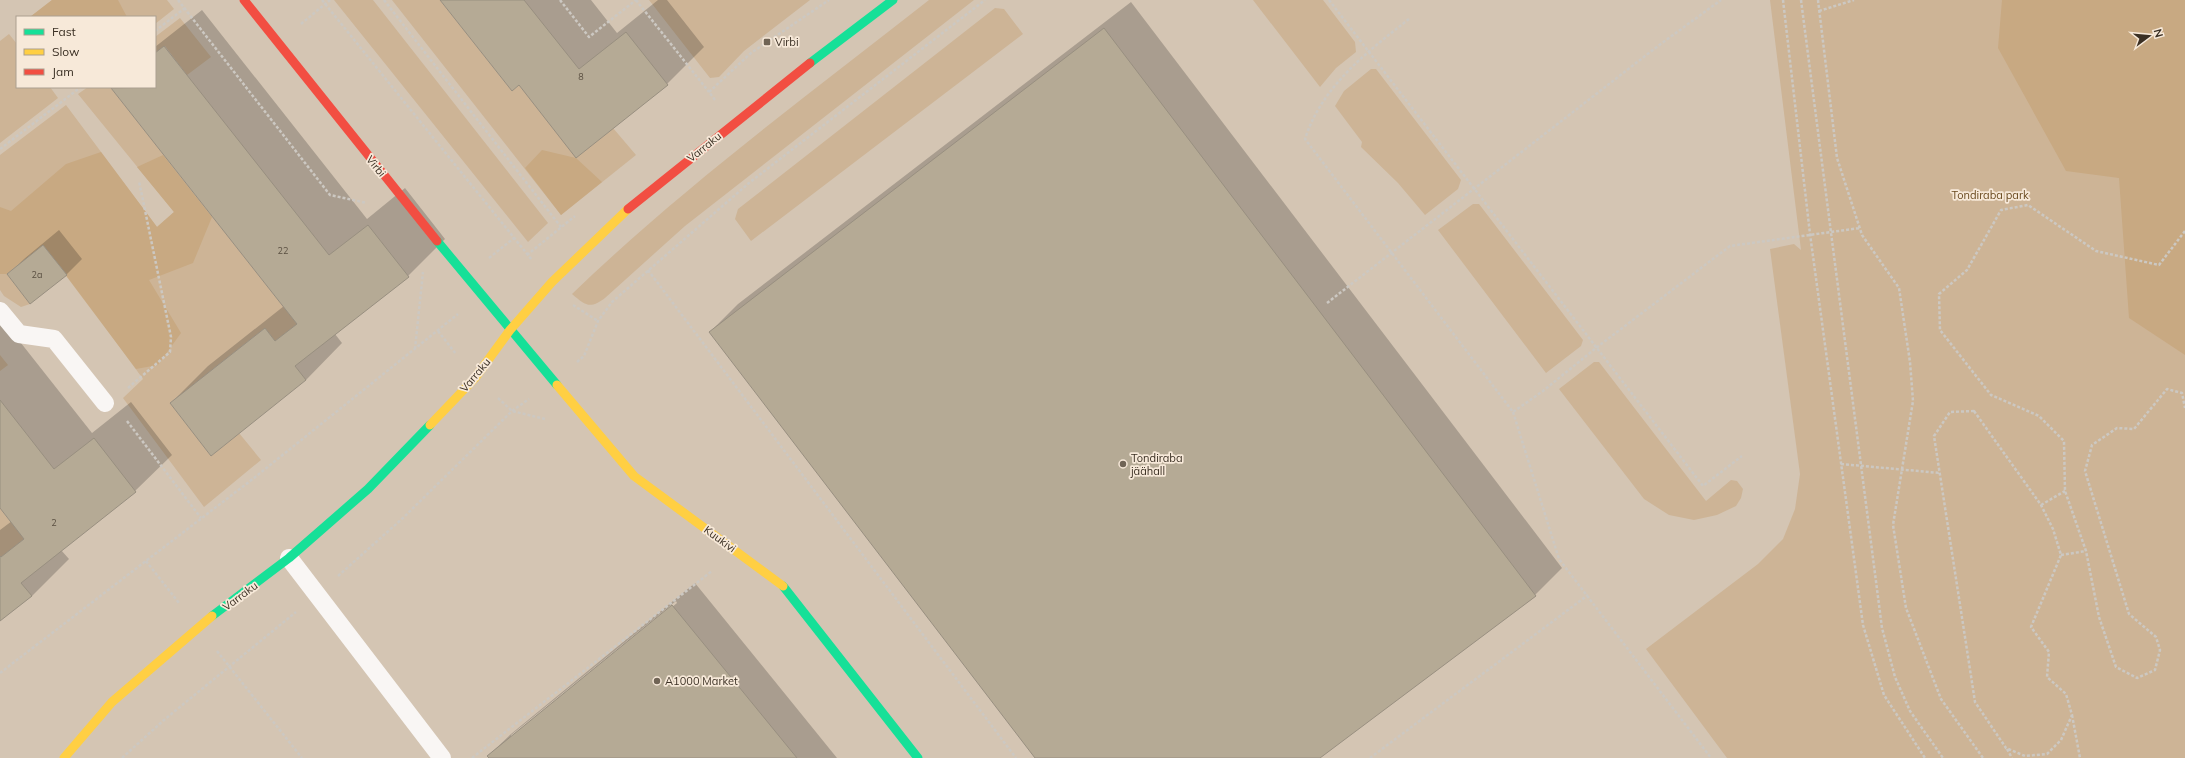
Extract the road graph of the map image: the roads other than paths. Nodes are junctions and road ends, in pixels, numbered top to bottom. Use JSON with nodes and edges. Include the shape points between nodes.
{"nodes":[{"id":1,"x":244,"y":0,"type":"edge"},
{"id":2,"x":893,"y":0,"type":"edge"},
{"id":3,"x":0,"y":311,"type":"edge"},
{"id":4,"x":510,"y":330,"type":"junction"},
{"id":5,"x":108,"y":402,"type":"road end"},
{"id":6,"x":289,"y":558,"type":"junction"},
{"id":7,"x":64,"y":758,"type":"edge"},
{"id":8,"x":442,"y":758,"type":"edge"},
{"id":9,"x":918,"y":758,"type":"edge"}],
"edges":[{"from":1,"to":4,"type":"street","name":"Virbi"},
{"from":2,"to":4,"type":"street","name":"Varraku","via":[[628,209],[552,282]]},
{"from":3,"to":5,"type":"lane","via":[[19,334],[54,339]]},
{"from":4,"to":6,"type":"street","name":"Varraku","via":[[475,378],[368,489]]},
{"from":4,"to":9,"type":"street","name":"Kuukivi","via":[[634,476],[780,583]]},
{"from":6,"to":7,"type":"street","name":"Varraku","via":[[198,627],[112,702]]},
{"from":6,"to":8,"type":"lane"}]}
